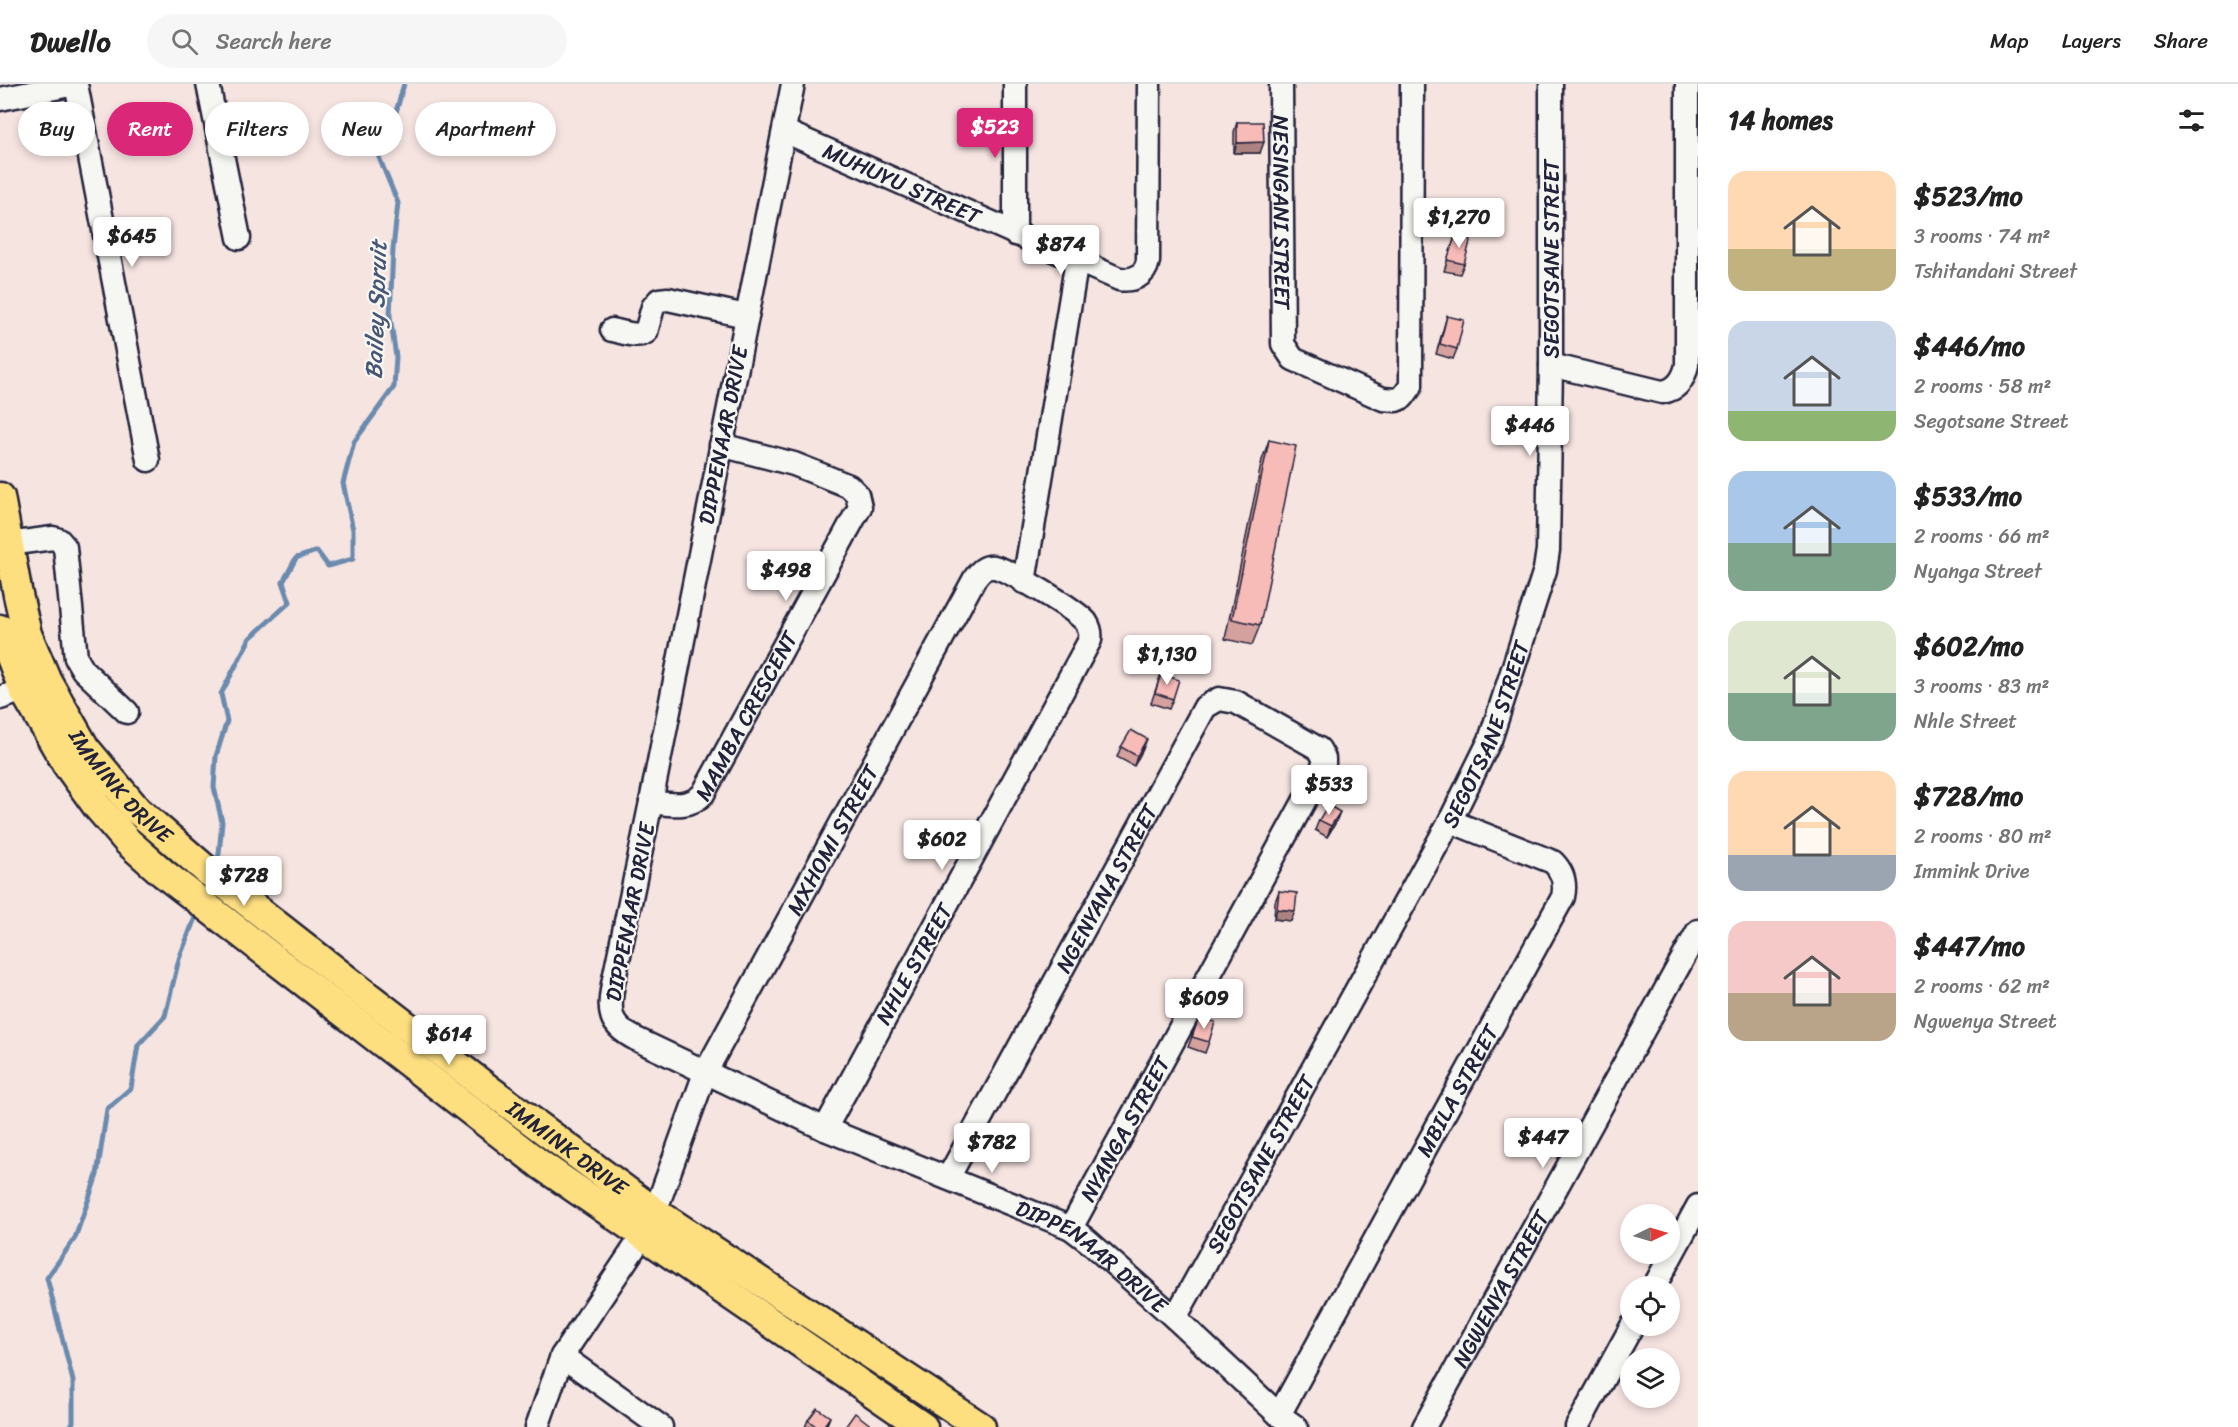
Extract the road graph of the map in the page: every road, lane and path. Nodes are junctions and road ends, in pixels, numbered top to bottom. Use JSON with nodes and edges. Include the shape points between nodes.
{"nodes":[{"id":1,"x":76,"y":84,"type":"edge"},
{"id":2,"x":208,"y":84,"type":"edge"},
{"id":3,"x":793,"y":84,"type":"edge"},
{"id":4,"x":1016,"y":84,"type":"edge"},
{"id":5,"x":1149,"y":84,"type":"edge"},
{"id":6,"x":1281,"y":84,"type":"edge"},
{"id":7,"x":1412,"y":84,"type":"edge"},
{"id":8,"x":1551,"y":84,"type":"edge"},
{"id":9,"x":1687,"y":84,"type":"edge"},
{"id":10,"x":0,"y":99,"type":"edge"},
{"id":11,"x":784,"y":131,"type":"junction"},
{"id":12,"x":1015,"y":234,"type":"junction"},
{"id":13,"x":239,"y":238,"type":"dead end"},
{"id":14,"x":1077,"y":260,"type":"junction"},
{"id":15,"x":746,"y":316,"type":"junction"},
{"id":16,"x":612,"y":330,"type":"dead end"},
{"id":17,"x":1551,"y":365,"type":"junction"},
{"id":18,"x":721,"y":445,"type":"junction"},
{"id":19,"x":148,"y":460,"type":"dead end"},
{"id":20,"x":0,"y":497,"type":"edge"},
{"id":21,"x":8,"y":544,"type":"junction"},
{"id":22,"x":1024,"y":582,"type":"junction"},
{"id":23,"x":1075,"y":612,"type":"joint"},
{"id":24,"x":0,"y":629,"type":"edge"},
{"id":25,"x":24,"y":690,"type":"edge"},
{"id":26,"x":127,"y":712,"type":"dead end"},
{"id":27,"x":1316,"y":747,"type":"joint"},
{"id":28,"x":651,"y":802,"type":"junction"},
{"id":29,"x":1450,"y":820,"type":"junction"},
{"id":30,"x":1698,"y":931,"type":"edge"},
{"id":31,"x":705,"y":1073,"type":"junction"},
{"id":32,"x":825,"y":1129,"type":"junction"},
{"id":33,"x":948,"y":1178,"type":"junction"},
{"id":34,"x":1698,"y":1206,"type":"edge"},
{"id":35,"x":649,"y":1223,"type":"junction"},
{"id":36,"x":1071,"y":1228,"type":"junction"},
{"id":37,"x":1660,"y":1276,"type":"edge"},
{"id":38,"x":1175,"y":1317,"type":"junction"},
{"id":39,"x":1627,"y":1336,"type":"edge"},
{"id":40,"x":561,"y":1356,"type":"junction"},
{"id":41,"x":1288,"y":1421,"type":"edge"},
{"id":42,"x":537,"y":1427,"type":"edge"},
{"id":43,"x":661,"y":1427,"type":"edge"},
{"id":44,"x":923,"y":1427,"type":"edge"},
{"id":45,"x":981,"y":1427,"type":"edge"},
{"id":46,"x":1424,"y":1427,"type":"edge"},
{"id":47,"x":1577,"y":1427,"type":"edge"}],
"edges":[{"from":1,"to":10,"type":"street"},
{"from":1,"to":19,"type":"street"},
{"from":2,"to":13,"type":"street"},
{"from":3,"to":11,"type":"street","name":"DIPPENAAR DRIVE"},
{"from":4,"to":12,"type":"street"},
{"from":5,"to":14,"type":"street","name":"MUHUYU STREET","via":[[1146,269],[1138,277],[1124,280]]},
{"from":6,"to":7,"type":"street","name":"NESINGANI STREET","via":[[1281,338],[1293,359],[1391,400],[1403,397],[1411,386]]},
{"from":8,"to":17,"type":"street","name":"SEGOTSANE STREET"},
{"from":9,"to":17,"type":"street","via":[[1687,365],[1682,381],[1662,392]]},
{"from":11,"to":12,"type":"street","name":"MUHUYU STREET"},
{"from":11,"to":15,"type":"street","name":"DIPPENAAR DRIVE"},
{"from":12,"to":14,"type":"street","name":"MUHUYU STREET"},
{"from":14,"to":22,"type":"street"},
{"from":15,"to":16,"type":"street","via":[[659,300],[646,332],[641,335]]},
{"from":15,"to":18,"type":"street","name":"DIPPENAAR DRIVE"},
{"from":17,"to":29,"type":"street","name":"SEGOTSANE STREET","via":[[1545,570],[1490,740]]},
{"from":18,"to":28,"type":"street","name":"DIPPENAAR DRIVE"},
{"from":18,"to":28,"type":"street","name":"MAMBA CRESCENT","via":[[794,464],[849,486],[857,494],[860,507],[704,794],[688,804]]},
{"from":20,"to":21,"type":"main road","name":"IMMINK DRIVE"},
{"from":21,"to":25,"type":"main road","name":"IMMINK DRIVE","via":[[27,634]]},
{"from":21,"to":26,"type":"street","via":[[52,538],[65,547],[76,658],[83,670]]},
{"from":22,"to":23,"type":"street","name":"MXHOMI STREET"},
{"from":22,"to":31,"type":"street","name":"MXHOMI STREET","via":[[994,567],[983,569],[975,578]]},
{"from":23,"to":32,"type":"street","name":"NHLE STREET","via":[[1089,627],[1087,647]]},
{"from":24,"to":25,"type":"main road","name":"IMMINK DRIVE"},
{"from":25,"to":35,"type":"main road","name":"IMMINK DRIVE","via":[[85,748],[137,810],[204,868],[490,1091]]},
{"from":25,"to":35,"type":"main road","name":"IMMINK DRIVE","via":[[66,763],[128,842],[199,902],[541,1165]]},
{"from":27,"to":33,"type":"street","name":"NGENYANA STREET","via":[[1236,702],[1219,699],[1205,707]]},
{"from":27,"to":36,"type":"street","name":"NYANGA STREET","via":[[1322,753],[1324,765]]},
{"from":28,"to":31,"type":"street","name":"DIPPENAAR DRIVE","via":[[613,984],[611,1012],[615,1024],[629,1035]]},
{"from":29,"to":38,"type":"street","name":"SEGOTSANE STREET"},
{"from":29,"to":41,"type":"street","name":"MBILA STREET","via":[[1553,862],[1562,876],[1563,897]]},
{"from":30,"to":46,"type":"street","name":"NGWENYA STREET"},
{"from":31,"to":32,"type":"street","name":"DIPPENAAR DRIVE"},
{"from":31,"to":35,"type":"street","name":"MXHOMI STREET"},
{"from":32,"to":33,"type":"street","name":"DIPPENAAR DRIVE"},
{"from":33,"to":36,"type":"street","name":"DIPPENAAR DRIVE"},
{"from":34,"to":37,"type":"street"},
{"from":35,"to":40,"type":"street","name":"MXHOMI STREET"},
{"from":35,"to":44,"type":"main road","name":"IMMINK DRIVE"},
{"from":35,"to":45,"type":"main road","name":"IMMINK DRIVE"},
{"from":36,"to":38,"type":"street","name":"DIPPENAAR DRIVE"},
{"from":38,"to":41,"type":"street","name":"DIPPENAAR DRIVE"},
{"from":39,"to":47,"type":"street"},
{"from":40,"to":42,"type":"street","name":"MXHOMI STREET"},
{"from":40,"to":43,"type":"street"}]}
